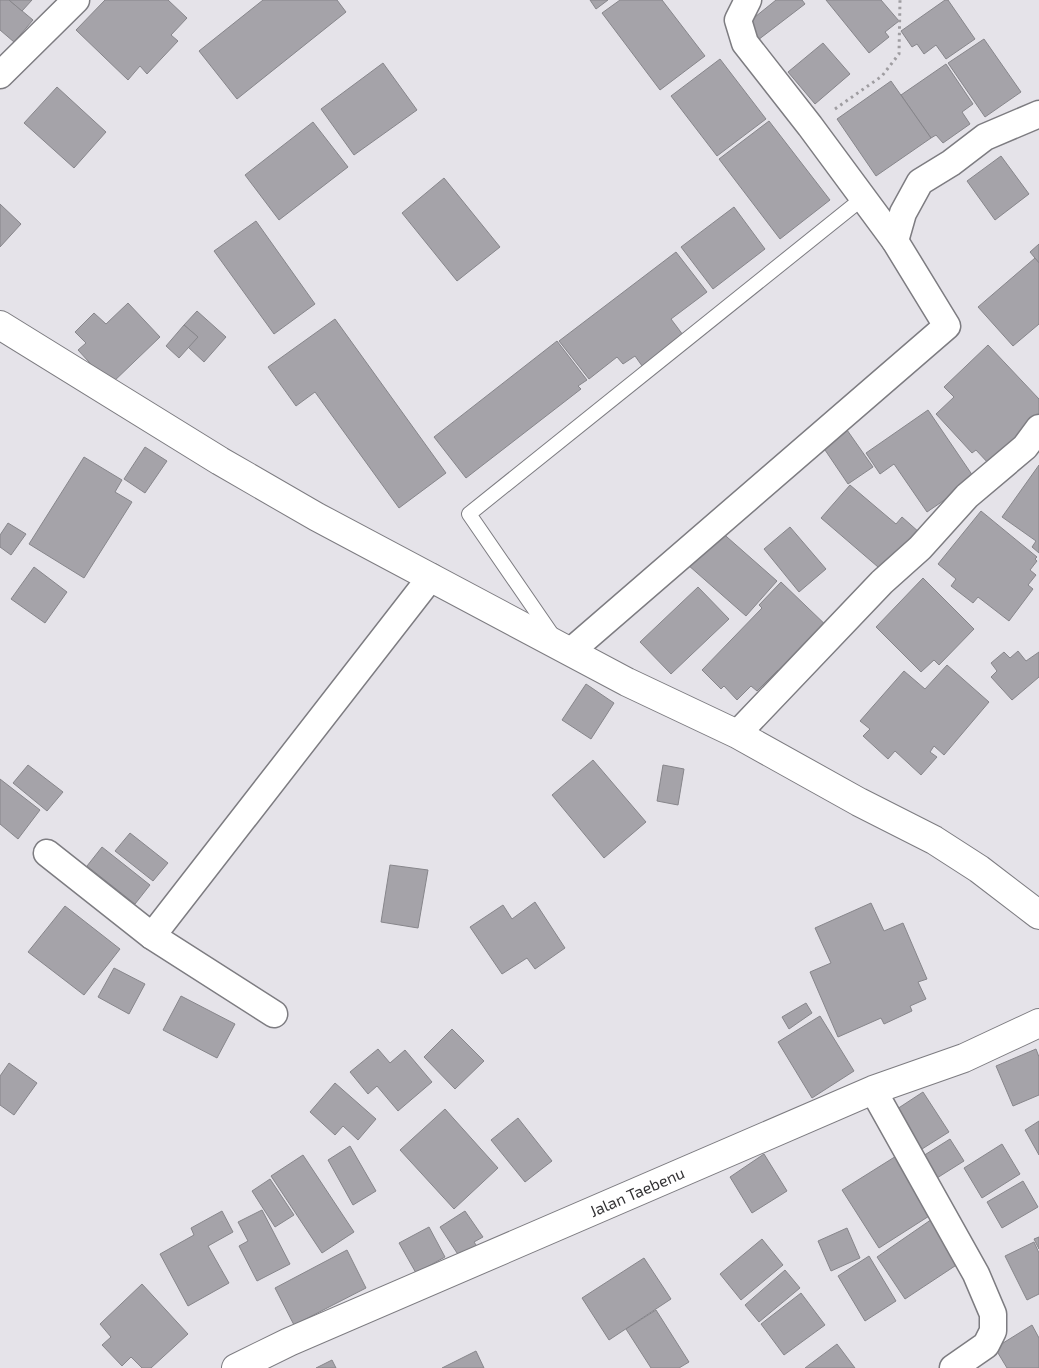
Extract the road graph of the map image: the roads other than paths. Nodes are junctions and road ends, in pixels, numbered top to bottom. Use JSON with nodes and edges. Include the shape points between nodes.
{"nodes":[{"id":1,"x":76,"y":0,"type":"edge"},
{"id":2,"x":748,"y":0,"type":"edge"},
{"id":3,"x":0,"y":75,"type":"edge"},
{"id":4,"x":1039,"y":114,"type":"edge"},
{"id":5,"x":863,"y":198,"type":"junction"},
{"id":6,"x":895,"y":241,"type":"junction"},
{"id":7,"x":0,"y":325,"type":"edge"},
{"id":8,"x":1039,"y":428,"type":"edge"},
{"id":9,"x":431,"y":578,"type":"junction"},
{"id":10,"x":565,"y":648,"type":"junction"},
{"id":11,"x":737,"y":734,"type":"junction"},
{"id":12,"x":47,"y":853,"type":"dead end"},
{"id":13,"x":1039,"y":915,"type":"edge"},
{"id":14,"x":152,"y":936,"type":"junction"},
{"id":15,"x":274,"y":1014,"type":"dead end"},
{"id":16,"x":1039,"y":1023,"type":"edge"},
{"id":17,"x":873,"y":1090,"type":"junction"},
{"id":18,"x":236,"y":1368,"type":"edge"},
{"id":19,"x":953,"y":1368,"type":"edge"}],
"edges":[{"from":1,"to":3,"type":"street"},
{"from":2,"to":5,"type":"street","via":[[738,20],[746,43]]},
{"from":4,"to":6,"type":"street","via":[[985,137],[920,182],[903,213]]},
{"from":5,"to":6,"type":"street"},
{"from":5,"to":10,"type":"lane","via":[[470,514]]},
{"from":6,"to":10,"type":"street","via":[[947,326]]},
{"from":7,"to":9,"type":"street","via":[[228,466]]},
{"from":8,"to":11,"type":"street","via":[[1025,448],[967,496]]},
{"from":9,"to":10,"type":"street"},
{"from":9,"to":14,"type":"street"},
{"from":10,"to":11,"type":"street","via":[[627,682]]},
{"from":11,"to":13,"type":"street","via":[[934,840],[979,869]]},
{"from":12,"to":14,"type":"street"},
{"from":14,"to":15,"type":"street"},
{"from":16,"to":17,"type":"street","name":"Jalan Taebenu","via":[[964,1058]]},
{"from":17,"to":18,"type":"street","name":"Jalan Taebenu","via":[[298,1338]]},
{"from":17,"to":19,"type":"street","via":[[976,1274],[992,1314],[993,1331],[986,1345]]}]}
